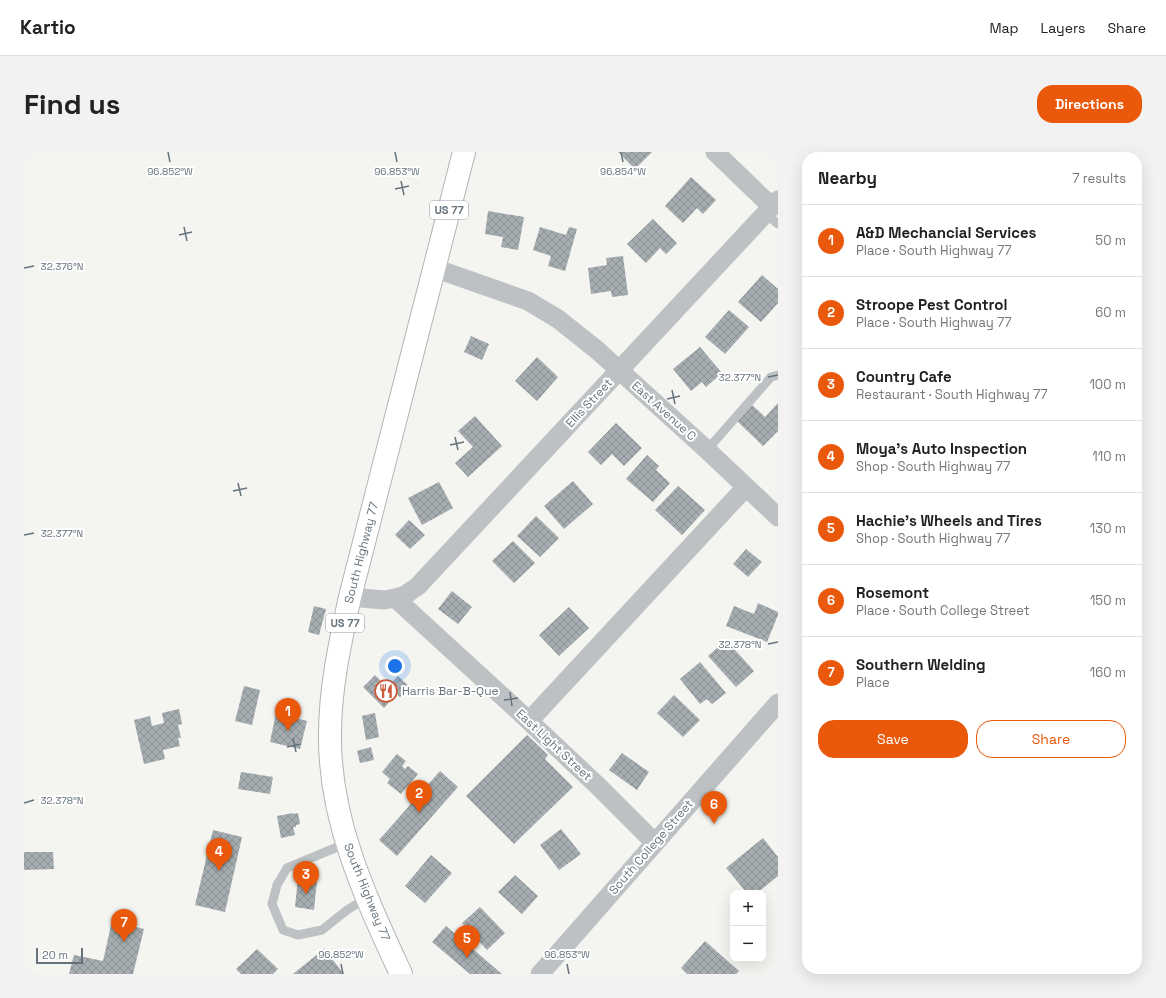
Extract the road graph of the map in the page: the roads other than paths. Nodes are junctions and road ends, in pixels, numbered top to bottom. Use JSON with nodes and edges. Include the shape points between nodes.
{"nodes":[{"id":1,"x":464,"y":152,"type":"edge"},
{"id":2,"x":715,"y":152,"type":"edge"},
{"id":3,"x":773,"y":211,"type":"edge"},
{"id":4,"x":434,"y":268,"type":"junction"},
{"id":5,"x":619,"y":370,"type":"junction"},
{"id":6,"x":778,"y":375,"type":"edge"},
{"id":7,"x":707,"y":450,"type":"junction"},
{"id":8,"x":746,"y":487,"type":"junction"},
{"id":9,"x":778,"y":517,"type":"edge"},
{"id":10,"x":350,"y":597,"type":"junction"},
{"id":11,"x":395,"y":598,"type":"junction"},
{"id":12,"x":778,"y":703,"type":"edge"},
{"id":13,"x":529,"y":721,"type":"junction"},
{"id":14,"x":347,"y":843,"type":"junction"},
{"id":15,"x":655,"y":843,"type":"junction"},
{"id":16,"x":367,"y":898,"type":"junction"},
{"id":17,"x":401,"y":974,"type":"edge"},
{"id":18,"x":540,"y":974,"type":"edge"}],
"edges":[{"from":1,"to":4,"type":"main road","name":"South Highway 77","number":"US 77"},
{"from":2,"to":3,"type":"street"},
{"from":3,"to":5,"type":"street","name":"Ellis Street"},
{"from":4,"to":5,"type":"street","name":"East Avenue C","via":[[528,301],[558,319]]},
{"from":4,"to":10,"type":"main road","name":"South Highway 77","number":"US 77"},
{"from":5,"to":7,"type":"street","name":"East Avenue C"},
{"from":5,"to":11,"type":"street","name":"Ellis Street","via":[[418,586],[406,595]]},
{"from":6,"to":7,"type":"lane","via":[[771,376]]},
{"from":7,"to":8,"type":"street","name":"East Avenue C"},
{"from":8,"to":9,"type":"street","name":"East Avenue C"},
{"from":8,"to":13,"type":"street"},
{"from":10,"to":11,"type":"street","via":[[384,600]]},
{"from":10,"to":14,"type":"main road","name":"South Highway 77","number":"US 77","via":[[334,678],[330,736],[336,796]]},
{"from":11,"to":13,"type":"street","name":"East Light Street"},
{"from":12,"to":15,"type":"street","name":"South College Street"},
{"from":13,"to":15,"type":"street","name":"East Light Street"},
{"from":14,"to":16,"type":"main road","name":"South Highway 77","number":"US 77"},
{"from":14,"to":16,"type":"lane","via":[[287,868],[277,884],[272,904],[283,930],[298,935],[322,930]]},
{"from":15,"to":18,"type":"street","name":"South College Street"},
{"from":16,"to":17,"type":"main road","name":"South Highway 77","number":"US 77"}]}
